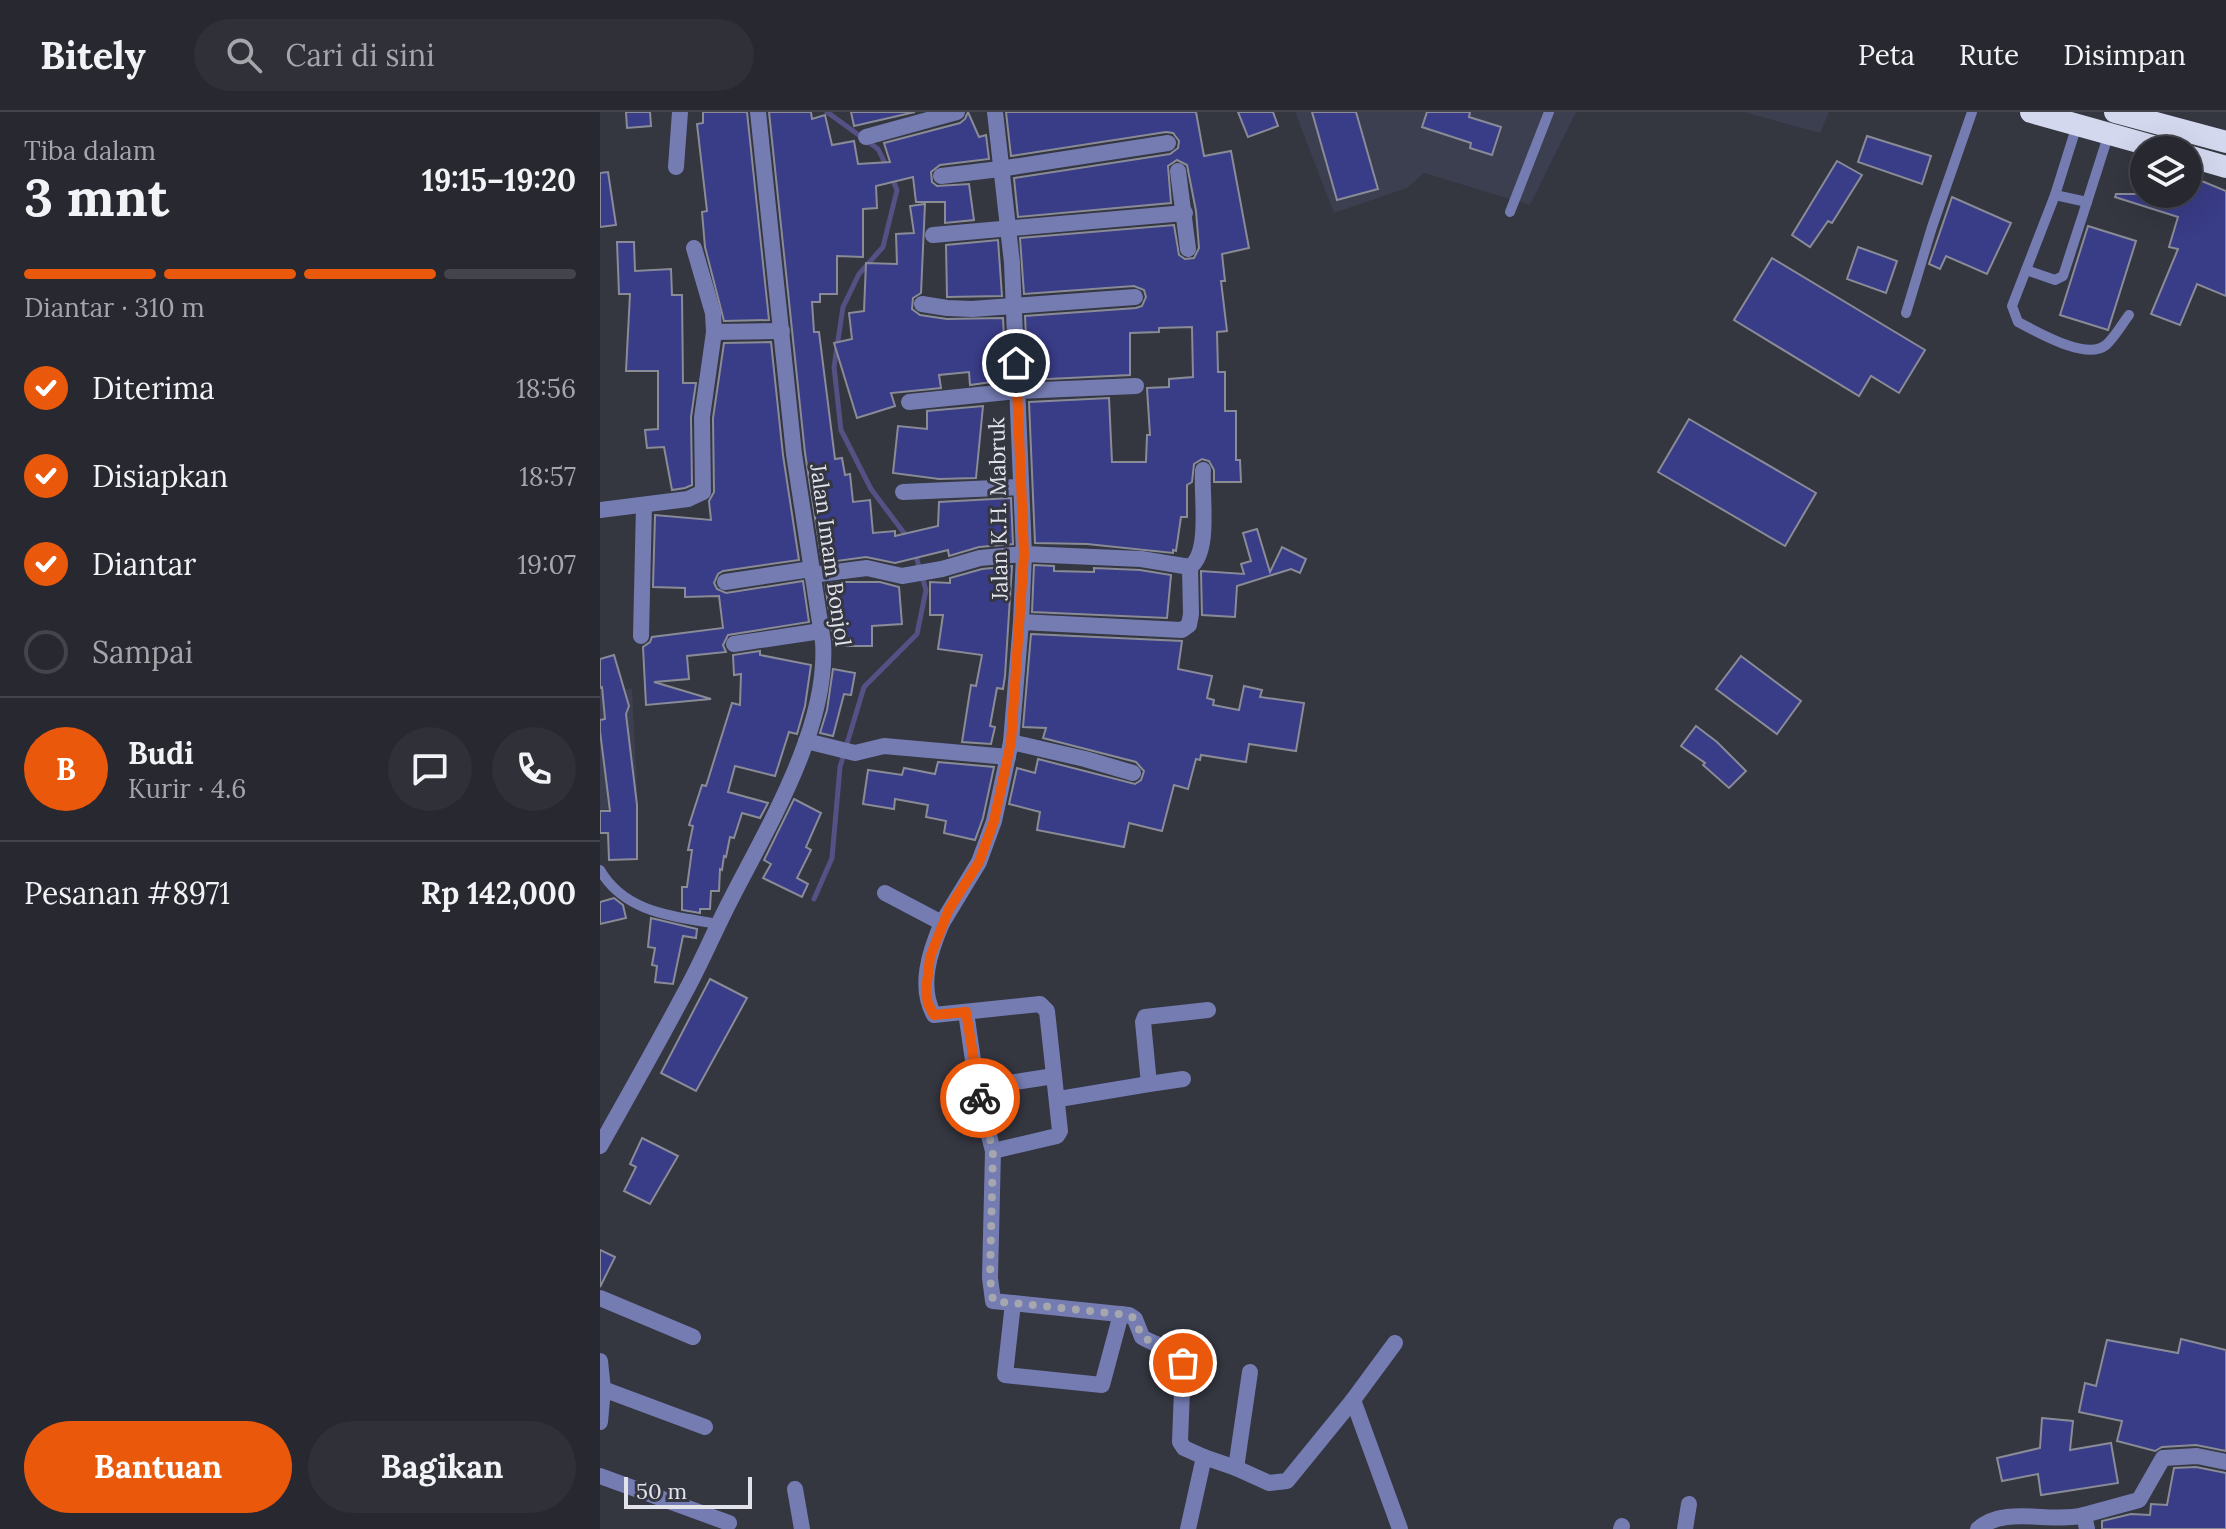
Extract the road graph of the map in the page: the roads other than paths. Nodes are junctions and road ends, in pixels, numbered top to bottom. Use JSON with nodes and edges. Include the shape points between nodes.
{"nodes":[{"id":1,"x":680,"y":112,"type":"edge"},
{"id":2,"x":758,"y":112,"type":"edge"},
{"id":3,"x":957,"y":112,"type":"edge"},
{"id":4,"x":995,"y":112,"type":"edge"},
{"id":5,"x":1549,"y":112,"type":"edge"},
{"id":6,"x":1972,"y":112,"type":"edge"},
{"id":7,"x":2031,"y":112,"type":"edge"},
{"id":8,"x":2112,"y":123,"type":"edge"},
{"id":9,"x":2077,"y":125,"type":"junction"},
{"id":10,"x":2138,"y":136,"type":"edge"},
{"id":11,"x":866,"y":137,"type":"dead end"},
{"id":12,"x":2226,"y":142,"type":"edge"},
{"id":13,"x":1168,"y":143,"type":"dead end"},
{"id":14,"x":2202,"y":160,"type":"edge"},
{"id":15,"x":676,"y":167,"type":"dead end"},
{"id":16,"x":2226,"y":167,"type":"edge"},
{"id":17,"x":1000,"y":169,"type":"junction"},
{"id":18,"x":1178,"y":171,"type":"dead end"},
{"id":19,"x":941,"y":176,"type":"dead end"},
{"id":20,"x":2055,"y":195,"type":"junction"},
{"id":21,"x":2087,"y":202,"type":"junction"},
{"id":22,"x":1510,"y":212,"type":"dead end"},
{"id":23,"x":1185,"y":213,"type":"junction"},
{"id":24,"x":1008,"y":230,"type":"junction"},
{"id":25,"x":933,"y":235,"type":"dead end"},
{"id":26,"x":694,"y":248,"type":"dead end"},
{"id":27,"x":1188,"y":249,"type":"dead end"},
{"id":28,"x":2026,"y":270,"type":"junction"},
{"id":29,"x":1135,"y":297,"type":"dead end"},
{"id":30,"x":922,"y":304,"type":"dead end"},
{"id":31,"x":1014,"y":305,"type":"junction"},
{"id":32,"x":1906,"y":313,"type":"dead end"},
{"id":33,"x":2129,"y":315,"type":"dead end"},
{"id":34,"x":782,"y":331,"type":"junction"},
{"id":35,"x":714,"y":332,"type":"junction"},
{"id":36,"x":1136,"y":386,"type":"dead end"},
{"id":37,"x":1017,"y":391,"type":"junction"},
{"id":38,"x":909,"y":402,"type":"dead end"},
{"id":39,"x":1203,"y":470,"type":"dead end"},
{"id":40,"x":1021,"y":487,"type":"junction"},
{"id":41,"x":903,"y":492,"type":"dead end"},
{"id":42,"x":644,"y":505,"type":"junction"},
{"id":43,"x":600,"y":510,"type":"edge"},
{"id":44,"x":1024,"y":554,"type":"junction"},
{"id":45,"x":1190,"y":567,"type":"junction"},
{"id":46,"x":812,"y":572,"type":"junction"},
{"id":47,"x":725,"y":582,"type":"dead end"},
{"id":48,"x":1021,"y":622,"type":"junction"},
{"id":49,"x":821,"y":631,"type":"junction"},
{"id":50,"x":641,"y":636,"type":"dead end"},
{"id":51,"x":734,"y":644,"type":"dead end"},
{"id":52,"x":806,"y":741,"type":"junction"},
{"id":53,"x":1009,"y":750,"type":"junction"},
{"id":54,"x":1133,"y":773,"type":"dead end"},
{"id":55,"x":600,"y":870,"type":"edge"},
{"id":56,"x":885,"y":893,"type":"dead end"},
{"id":57,"x":942,"y":923,"type":"junction"},
{"id":58,"x":718,"y":924,"type":"junction"},
{"id":59,"x":1208,"y":1010,"type":"dead end"},
{"id":60,"x":966,"y":1012,"type":"junction"},
{"id":61,"x":1054,"y":1076,"type":"junction"},
{"id":62,"x":1183,"y":1079,"type":"dead end"},
{"id":63,"x":1149,"y":1084,"type":"junction"},
{"id":64,"x":977,"y":1088,"type":"junction"},
{"id":65,"x":1059,"y":1099,"type":"junction"},
{"id":66,"x":600,"y":1146,"type":"edge"},
{"id":67,"x":993,"y":1151,"type":"junction"},
{"id":68,"x":600,"y":1298,"type":"edge"},
{"id":69,"x":1013,"y":1303,"type":"junction"},
{"id":70,"x":1121,"y":1314,"type":"junction"},
{"id":71,"x":693,"y":1337,"type":"dead end"},
{"id":72,"x":1395,"y":1343,"type":"dead end"},
{"id":73,"x":600,"y":1361,"type":"edge"},
{"id":74,"x":1250,"y":1372,"type":"dead end"},
{"id":75,"x":603,"y":1389,"type":"junction"},
{"id":76,"x":1353,"y":1400,"type":"junction"},
{"id":77,"x":600,"y":1422,"type":"edge"},
{"id":78,"x":705,"y":1427,"type":"dead end"},
{"id":79,"x":1204,"y":1457,"type":"junction"},
{"id":80,"x":2226,"y":1462,"type":"edge"},
{"id":81,"x":1236,"y":1468,"type":"junction"},
{"id":82,"x":600,"y":1476,"type":"edge"},
{"id":83,"x":795,"y":1489,"type":"dead end"},
{"id":84,"x":1689,"y":1504,"type":"dead end"},
{"id":85,"x":2086,"y":1522,"type":"edge"},
{"id":86,"x":729,"y":1523,"type":"dead end"},
{"id":87,"x":802,"y":1529,"type":"edge"},
{"id":88,"x":1188,"y":1529,"type":"edge"},
{"id":89,"x":1400,"y":1529,"type":"edge"},
{"id":90,"x":1685,"y":1529,"type":"edge"},
{"id":91,"x":1978,"y":1529,"type":"edge"}],
"edges":[{"from":1,"to":15,"type":"street"},
{"from":2,"to":34,"type":"street","name":"Jalan Imam Bonjol"},
{"from":3,"to":11,"type":"street"},
{"from":4,"to":17,"type":"street","name":"Jalan K.H. Mabruk"},
{"from":5,"to":22,"type":"lane"},
{"from":6,"to":32,"type":"lane"},
{"from":7,"to":9,"type":"highway"},
{"from":8,"to":9,"type":"highway"},
{"from":8,"to":10,"type":"highway"},
{"from":8,"to":12,"type":"highway"},
{"from":8,"to":21,"type":"lane"},
{"from":9,"to":20,"type":"lane"},
{"from":13,"to":17,"type":"street"},
{"from":14,"to":16,"type":"highway"},
{"from":17,"to":19,"type":"street"},
{"from":17,"to":24,"type":"street","name":"Jalan K.H. Mabruk"},
{"from":18,"to":23,"type":"street"},
{"from":20,"to":21,"type":"lane"},
{"from":20,"to":28,"type":"lane"},
{"from":21,"to":28,"type":"lane","via":[[2063,276],[2055,280]]},
{"from":23,"to":24,"type":"street"},
{"from":23,"to":27,"type":"street"},
{"from":24,"to":25,"type":"street"},
{"from":24,"to":31,"type":"street","name":"Jalan K.H. Mabruk"},
{"from":26,"to":35,"type":"street","via":[[710,297]]},
{"from":28,"to":33,"type":"lane","via":[[2012,306],[2018,322],[2056,341],[2089,350],[2104,346]]},
{"from":29,"to":31,"type":"street"},
{"from":30,"to":31,"type":"street","via":[[972,309]]},
{"from":31,"to":37,"type":"street","name":"Jalan K.H. Mabruk"},
{"from":34,"to":35,"type":"street"},
{"from":34,"to":46,"type":"street","name":"Jalan Imam Bonjol"},
{"from":35,"to":42,"type":"street","via":[[702,417],[703,492]]},
{"from":36,"to":37,"type":"street"},
{"from":37,"to":38,"type":"street"},
{"from":37,"to":40,"type":"street","name":"Jalan K.H. Mabruk"},
{"from":39,"to":45,"type":"street","via":[[1202,550]]},
{"from":40,"to":41,"type":"street"},
{"from":40,"to":44,"type":"street","name":"Jalan K.H. Mabruk"},
{"from":42,"to":43,"type":"street"},
{"from":42,"to":50,"type":"street"},
{"from":44,"to":45,"type":"street","via":[[1141,559]]},
{"from":44,"to":46,"type":"street","via":[[902,576],[867,568]]},
{"from":44,"to":48,"type":"street","name":"Jalan K.H. Mabruk"},
{"from":45,"to":48,"type":"street","via":[[1191,614],[1182,630]]},
{"from":46,"to":47,"type":"street"},
{"from":46,"to":49,"type":"street","name":"Jalan Imam Bonjol"},
{"from":48,"to":53,"type":"street","name":"Jalan K.H. Mabruk"},
{"from":49,"to":51,"type":"street"},
{"from":49,"to":52,"type":"street","name":"Jalan Imam Bonjol","via":[[824,661]]},
{"from":52,"to":53,"type":"street","via":[[848,752],[884,746]]},
{"from":52,"to":58,"type":"street","name":"Jalan Imam Bonjol"},
{"from":53,"to":54,"type":"street"},
{"from":53,"to":57,"type":"street","name":"Jalan K.H. Mabruk","via":[[979,862]]},
{"from":55,"to":58,"type":"lane","via":[[610,885],[650,911]]},
{"from":56,"to":57,"type":"street"},
{"from":57,"to":60,"type":"street","name":"Jalan K.H. Mabruk","via":[[928,965],[928,1004],[934,1015]]},
{"from":58,"to":66,"type":"street","name":"Jalan Imam Bonjol"},
{"from":59,"to":63,"type":"street","via":[[1145,1017]]},
{"from":60,"to":61,"type":"street","via":[[1044,1006]]},
{"from":60,"to":64,"type":"street"},
{"from":61,"to":64,"type":"street"},
{"from":61,"to":65,"type":"street"},
{"from":62,"to":63,"type":"street"},
{"from":63,"to":65,"type":"street"},
{"from":64,"to":67,"type":"street"},
{"from":65,"to":67,"type":"street","via":[[1059,1134]]},
{"from":67,"to":69,"type":"street","via":[[991,1290],[993,1301]]},
{"from":68,"to":71,"type":"street"},
{"from":69,"to":70,"type":"street"},
{"from":69,"to":70,"type":"street","via":[[1005,1375],[1102,1385]]},
{"from":70,"to":79,"type":"street","via":[[1135,1319],[1142,1337],[1175,1352],[1183,1363],[1180,1442]]},
{"from":72,"to":76,"type":"street"},
{"from":73,"to":75,"type":"street"},
{"from":74,"to":81,"type":"street"},
{"from":75,"to":77,"type":"street"},
{"from":75,"to":78,"type":"street"},
{"from":76,"to":81,"type":"street","via":[[1287,1481],[1269,1483]]},
{"from":76,"to":89,"type":"street"},
{"from":79,"to":81,"type":"street"},
{"from":79,"to":88,"type":"street"},
{"from":80,"to":85,"type":"street","via":[[2197,1456],[2163,1458],[2136,1502]]},
{"from":82,"to":86,"type":"street"},
{"from":83,"to":87,"type":"street"},
{"from":84,"to":90,"type":"street"},
{"from":85,"to":91,"type":"street","via":[[1992,1519]]}]}
